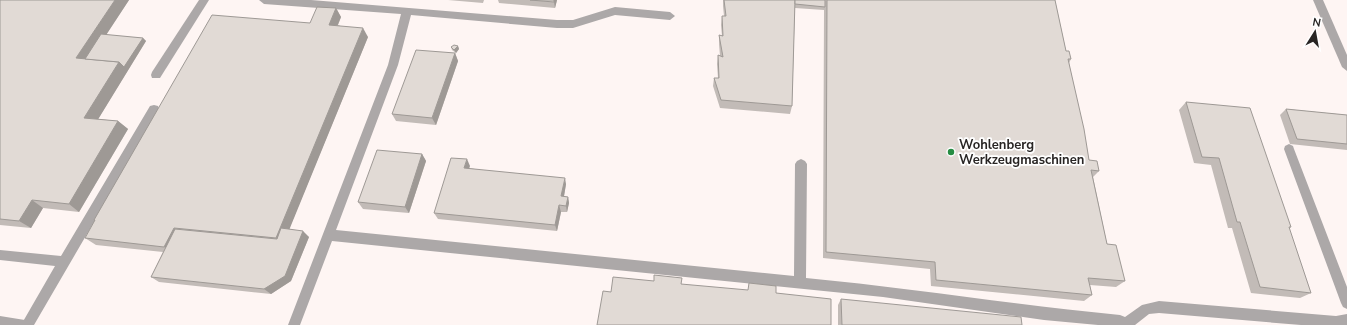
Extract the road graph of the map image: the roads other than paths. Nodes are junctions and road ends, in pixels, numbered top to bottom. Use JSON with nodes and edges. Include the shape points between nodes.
{"nodes":[{"id":1,"x":204,"y":0,"type":"edge"},
{"id":2,"x":264,"y":0,"type":"edge"},
{"id":3,"x":1318,"y":0,"type":"edge"},
{"id":4,"x":317,"y":2,"type":"edge"},
{"id":5,"x":407,"y":12,"type":"junction"},
{"id":6,"x":670,"y":16,"type":"dead end"},
{"id":7,"x":1346,"y":64,"type":"edge"},
{"id":8,"x":156,"y":75,"type":"dead end"},
{"id":9,"x":154,"y":109,"type":"dead end"},
{"id":10,"x":1289,"y":149,"type":"dead end"},
{"id":11,"x":801,"y":164,"type":"dead end"},
{"id":12,"x":328,"y":235,"type":"junction"},
{"id":13,"x":0,"y":255,"type":"edge"},
{"id":14,"x":64,"y":262,"type":"junction"},
{"id":15,"x":800,"y":283,"type":"junction"},
{"id":16,"x":1347,"y":303,"type":"edge"},
{"id":17,"x":1347,"y":320,"type":"edge"},
{"id":18,"x":0,"y":322,"type":"edge"},
{"id":19,"x":27,"y":325,"type":"edge"},
{"id":20,"x":294,"y":325,"type":"edge"},
{"id":21,"x":1125,"y":325,"type":"edge"}],
"edges":[{"from":1,"to":8,"type":"street"},
{"from":2,"to":4,"type":"street"},
{"from":3,"to":7,"type":"street"},
{"from":4,"to":5,"type":"street"},
{"from":5,"to":6,"type":"street","via":[[562,24],[573,24],[615,11]]},
{"from":5,"to":12,"type":"street","via":[[393,65]]},
{"from":9,"to":14,"type":"street"},
{"from":10,"to":16,"type":"street"},
{"from":11,"to":15,"type":"street"},
{"from":12,"to":15,"type":"street"},
{"from":12,"to":20,"type":"street"},
{"from":13,"to":14,"type":"street"},
{"from":14,"to":19,"type":"street"},
{"from":15,"to":21,"type":"street","via":[[1044,314],[1120,321]]},
{"from":17,"to":21,"type":"street","via":[[1336,322],[1159,307],[1146,309]]},
{"from":18,"to":19,"type":"street"}]}
